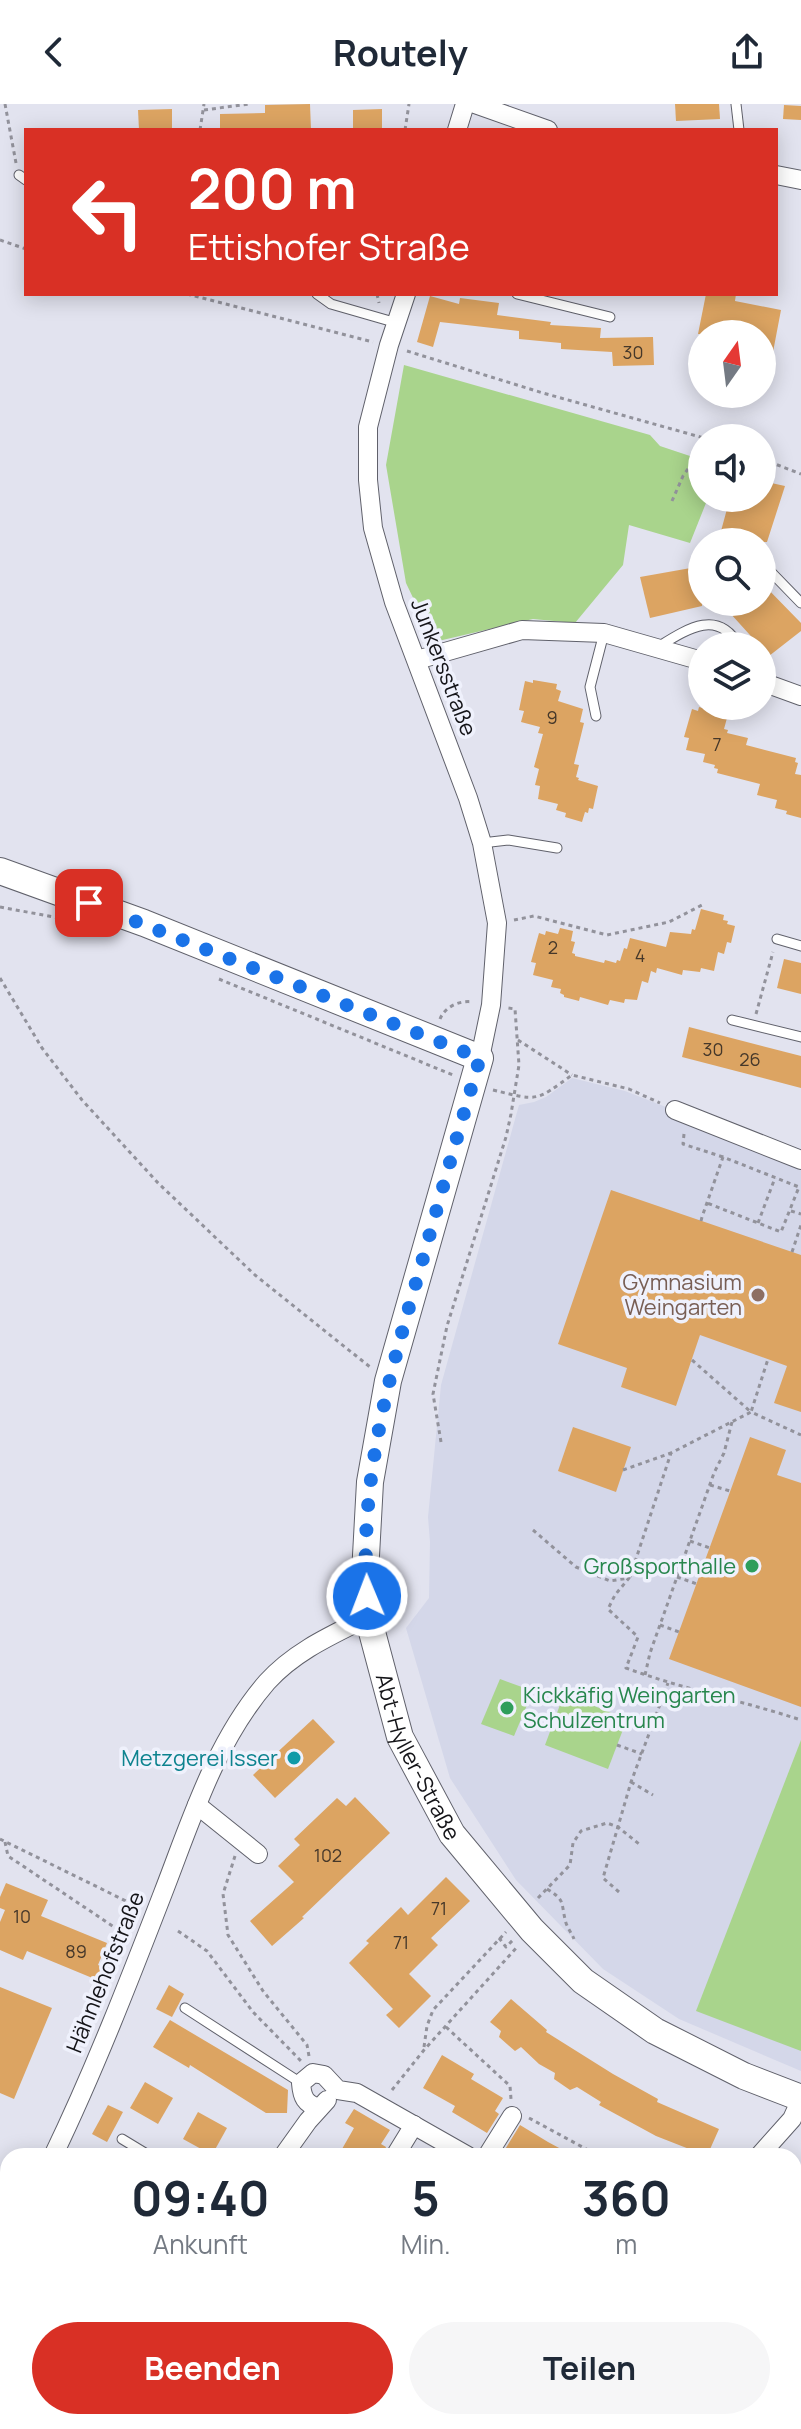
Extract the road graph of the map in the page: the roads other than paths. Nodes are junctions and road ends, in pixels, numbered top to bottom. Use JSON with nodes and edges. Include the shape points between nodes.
{"nodes":[{"id":1,"x":465,"y":104,"type":"edge"},
{"id":2,"x":475,"y":104,"type":"edge"},
{"id":3,"x":736,"y":104,"type":"edge"},
{"id":4,"x":458,"y":128,"type":"edge"},
{"id":5,"x":542,"y":128,"type":"edge"},
{"id":6,"x":739,"y":128,"type":"edge"},
{"id":7,"x":778,"y":175,"type":"edge"},
{"id":8,"x":801,"y":180,"type":"edge"},
{"id":9,"x":320,"y":296,"type":"edge"},
{"id":10,"x":405,"y":296,"type":"edge"},
{"id":11,"x":525,"y":296,"type":"edge"},
{"id":12,"x":610,"y":317,"type":"dead end"},
{"id":13,"x":397,"y":323,"type":"junction"},
{"id":14,"x":776,"y":577,"type":"edge"},
{"id":15,"x":801,"y":603,"type":"edge"},
{"id":16,"x":732,"y":632,"type":"edge"},
{"id":17,"x":604,"y":633,"type":"junction"},
{"id":18,"x":658,"y":647,"type":"junction"},
{"id":19,"x":688,"y":657,"type":"edge"},
{"id":20,"x":417,"y":660,"type":"junction"},
{"id":21,"x":776,"y":687,"type":"edge"},
{"id":22,"x":801,"y":696,"type":"edge"},
{"id":23,"x":596,"y":716,"type":"dead end"},
{"id":24,"x":482,"y":843,"type":"junction"},
{"id":25,"x":557,"y":848,"type":"dead end"},
{"id":26,"x":0,"y":871,"type":"edge"},
{"id":27,"x":777,"y":939,"type":"road end"},
{"id":28,"x":801,"y":946,"type":"edge"},
{"id":29,"x":732,"y":1020,"type":"dead end"},
{"id":30,"x":801,"y":1037,"type":"edge"},
{"id":31,"x":480,"y":1058,"type":"junction"},
{"id":32,"x":680,"y":1112,"type":"road end"},
{"id":33,"x":801,"y":1160,"type":"edge"},
{"id":34,"x":368,"y":1617,"type":"junction"},
{"id":35,"x":197,"y":1805,"type":"junction"},
{"id":36,"x":258,"y":1854,"type":"dead end"},
{"id":37,"x":185,"y":2008,"type":"dead end"},
{"id":38,"x":301,"y":2083,"type":"junction"},
{"id":39,"x":338,"y":2090,"type":"junction"},
{"id":40,"x":801,"y":2099,"type":"edge"},
{"id":41,"x":319,"y":2108,"type":"junction"},
{"id":42,"x":512,"y":2116,"type":"road end"},
{"id":43,"x":414,"y":2125,"type":"junction"},
{"id":44,"x":122,"y":2139,"type":"dead end"},
{"id":45,"x":56,"y":2148,"type":"edge"},
{"id":46,"x":137,"y":2148,"type":"edge"},
{"id":47,"x":289,"y":2148,"type":"edge"},
{"id":48,"x":400,"y":2148,"type":"edge"},
{"id":49,"x":454,"y":2148,"type":"edge"},
{"id":50,"x":492,"y":2148,"type":"edge"},
{"id":51,"x":766,"y":2148,"type":"edge"}],
"edges":[{"from":1,"to":4,"type":"street"},
{"from":2,"to":5,"type":"street"},
{"from":3,"to":6,"type":"lane"},
{"from":7,"to":8,"type":"street"},
{"from":9,"to":13,"type":"lane"},
{"from":10,"to":13,"type":"street","name":"Junkersstraße"},
{"from":11,"to":12,"type":"lane"},
{"from":13,"to":20,"type":"street","name":"Junkersstraße","via":[[368,427],[368,480],[373,528]]},
{"from":14,"to":15,"type":"lane"},
{"from":16,"to":18,"type":"lane","via":[[702,624]]},
{"from":17,"to":18,"type":"street"},
{"from":17,"to":20,"type":"street","via":[[522,630]]},
{"from":17,"to":23,"type":"lane","via":[[590,687]]},
{"from":18,"to":19,"type":"street"},
{"from":20,"to":24,"type":"street","name":"Junkersstraße"},
{"from":21,"to":22,"type":"street"},
{"from":24,"to":25,"type":"lane","via":[[508,840]]},
{"from":24,"to":31,"type":"street","name":"Junkersstraße","via":[[497,923],[491,1005]]},
{"from":26,"to":31,"type":"street"},
{"from":27,"to":28,"type":"lane"},
{"from":29,"to":30,"type":"lane"},
{"from":31,"to":34,"type":"street","name":"Abt-Hyller-Straße","via":[[388,1381],[370,1482]]},
{"from":32,"to":33,"type":"street"},
{"from":34,"to":35,"type":"street","name":"Hähnlehofstraße","via":[[306,1647],[268,1681],[236,1725]]},
{"from":34,"to":40,"type":"street","name":"Abt-Hyller-Straße","via":[[400,1737],[452,1834],[522,1928],[583,1981],[655,2031]]},
{"from":35,"to":36,"type":"street"},
{"from":35,"to":45,"type":"street","name":"Hähnlehofstraße"},
{"from":37,"to":38,"type":"lane"},
{"from":38,"to":39,"type":"street","via":[[313,2073],[324,2075]]},
{"from":38,"to":41,"type":"street","via":[[302,2096]]},
{"from":39,"to":41,"type":"street"},
{"from":39,"to":43,"type":"street","via":[[357,2093]]},
{"from":40,"to":51,"type":"street","via":[[792,2119]]},
{"from":41,"to":47,"type":"street"},
{"from":42,"to":50,"type":"street"},
{"from":43,"to":48,"type":"street"},
{"from":43,"to":49,"type":"street"},
{"from":44,"to":46,"type":"lane"}]}
